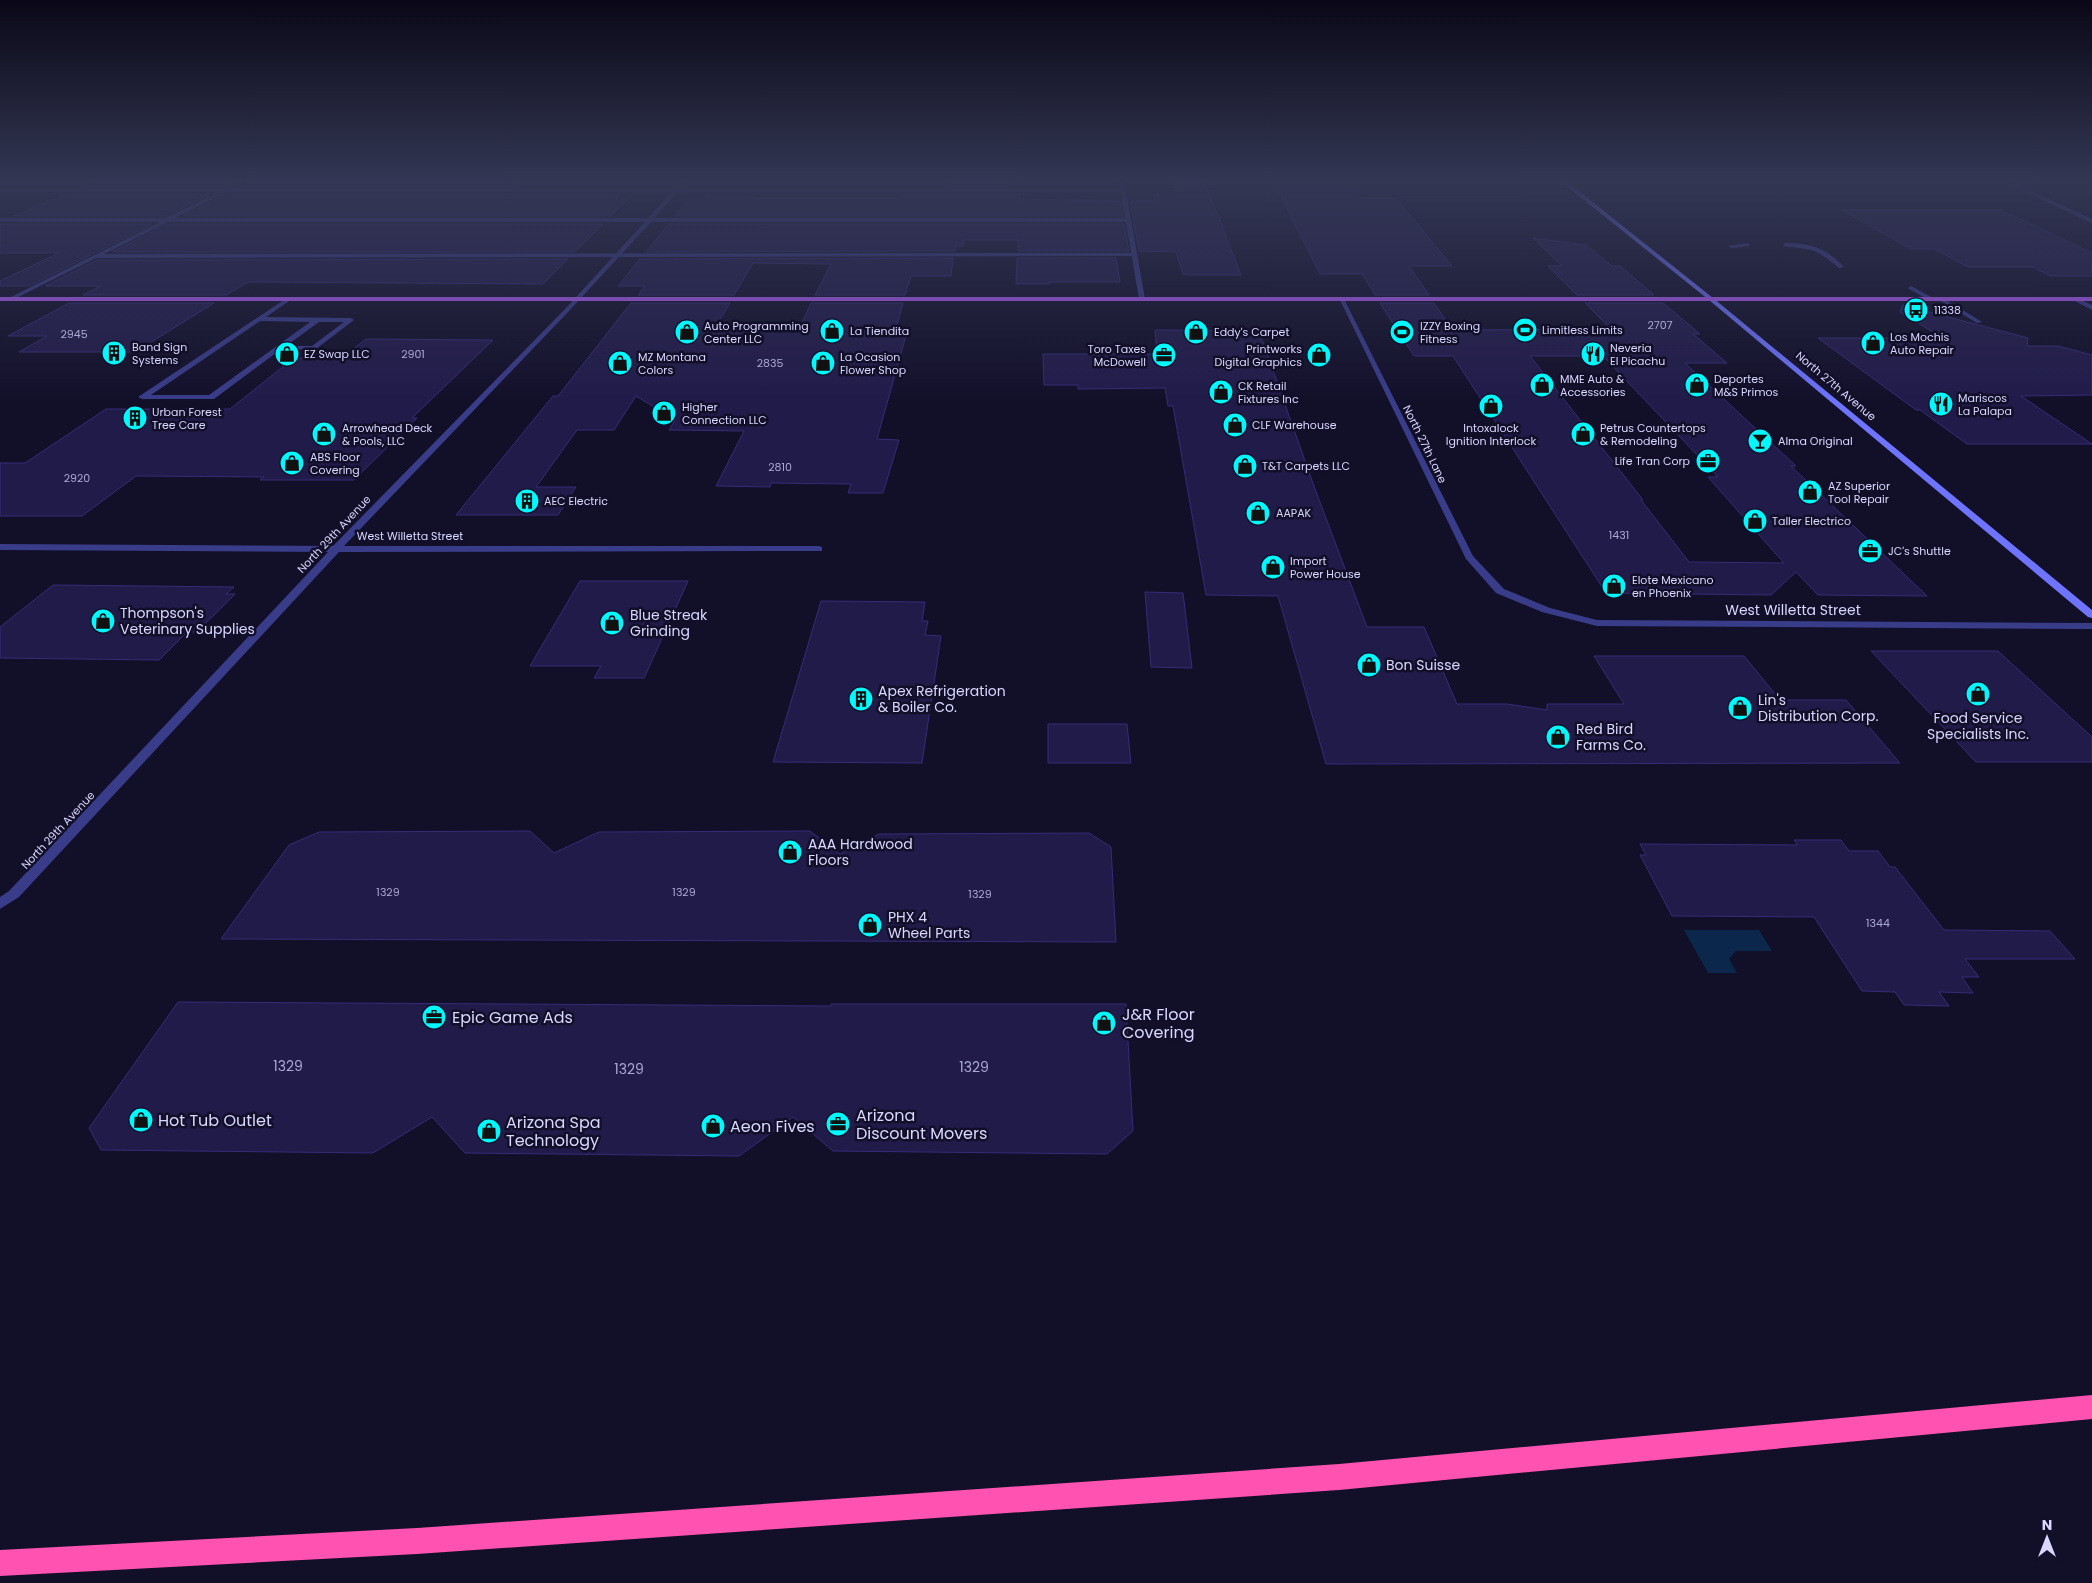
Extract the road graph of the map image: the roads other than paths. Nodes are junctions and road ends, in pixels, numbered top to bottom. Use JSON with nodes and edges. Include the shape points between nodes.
{"nodes":[{"id":1,"x":101,"y":254,"type":"edge"},
{"id":2,"x":1654,"y":254,"type":"edge"},
{"id":3,"x":1825,"y":254,"type":"edge"},
{"id":4,"x":1134,"y":255,"type":"joint"},
{"id":5,"x":97,"y":256,"type":"junction"},
{"id":6,"x":617,"y":256,"type":"junction"},
{"id":7,"x":1841,"y":267,"type":"dead end"},
{"id":8,"x":1911,"y":288,"type":"dead end"},
{"id":9,"x":0,"y":299,"type":"edge"},
{"id":10,"x":10,"y":299,"type":"junction"},
{"id":11,"x":289,"y":299,"type":"junction"},
{"id":12,"x":577,"y":299,"type":"junction"},
{"id":13,"x":1142,"y":299,"type":"junction"},
{"id":14,"x":1341,"y":299,"type":"junction"},
{"id":15,"x":1711,"y":299,"type":"junction"},
{"id":16,"x":1931,"y":299,"type":"junction"},
{"id":17,"x":1941,"y":299,"type":"junction"},
{"id":18,"x":2075,"y":300,"type":"junction"},
{"id":19,"x":2092,"y":300,"type":"edge"},
{"id":20,"x":2092,"y":308,"type":"edge"},
{"id":21,"x":259,"y":319,"type":"junction"},
{"id":22,"x":317,"y":320,"type":"junction"},
{"id":23,"x":1979,"y":322,"type":"dead end"},
{"id":24,"x":278,"y":348,"type":"junction"},
{"id":25,"x":0,"y":547,"type":"edge"},
{"id":26,"x":819,"y":548,"type":"dead end"},
{"id":27,"x":336,"y":549,"type":"junction"},
{"id":28,"x":1500,"y":591,"type":"joint"},
{"id":29,"x":2092,"y":615,"type":"edge"},
{"id":30,"x":2092,"y":626,"type":"edge"},
{"id":31,"x":0,"y":904,"type":"edge"},
{"id":32,"x":2092,"y":1407,"type":"edge"},
{"id":33,"x":0,"y":1563,"type":"edge"}],
"edges":[{"from":1,"to":5,"type":"street"},
{"from":2,"to":15,"type":"main road","name":"North 27th Avenue"},
{"from":3,"to":7,"type":"street"},
{"from":4,"to":6,"type":"street"},
{"from":4,"to":13,"type":"street"},
{"from":5,"to":6,"type":"street"},
{"from":5,"to":10,"type":"street"},
{"from":6,"to":12,"type":"street","name":"North 29th Avenue"},
{"from":8,"to":16,"type":"street"},
{"from":9,"to":10,"type":"main road"},
{"from":10,"to":11,"type":"main road"},
{"from":11,"to":12,"type":"main road"},
{"from":11,"to":21,"type":"street"},
{"from":12,"to":13,"type":"main road"},
{"from":12,"to":27,"type":"street","name":"North 29th Avenue"},
{"from":13,"to":14,"type":"main road"},
{"from":14,"to":15,"type":"main road"},
{"from":14,"to":28,"type":"street","name":"North 27th Lane","via":[[1469,557]]},
{"from":15,"to":16,"type":"main road"},
{"from":15,"to":29,"type":"main road","name":"North 27th Avenue"},
{"from":16,"to":17,"type":"main road"},
{"from":17,"to":18,"type":"main road"},
{"from":17,"to":23,"type":"street"},
{"from":18,"to":19,"type":"main road"},
{"from":18,"to":20,"type":"street"},
{"from":21,"to":22,"type":"street"},
{"from":21,"to":24,"type":"street","via":[[142,398],[211,397]]},
{"from":22,"to":24,"type":"street"},
{"from":22,"to":24,"type":"street","via":[[350,320],[314,348]]},
{"from":25,"to":27,"type":"street","name":"West Willetta Street"},
{"from":26,"to":27,"type":"street","name":"West Willetta Street"},
{"from":27,"to":31,"type":"street","name":"North 29th Avenue","via":[[14,894]]},
{"from":28,"to":30,"type":"street","name":"West Willetta Street","via":[[1546,610],[1597,623]]},
{"from":32,"to":33,"type":"highway","via":[[1329,1478],[427,1540]]}]}
